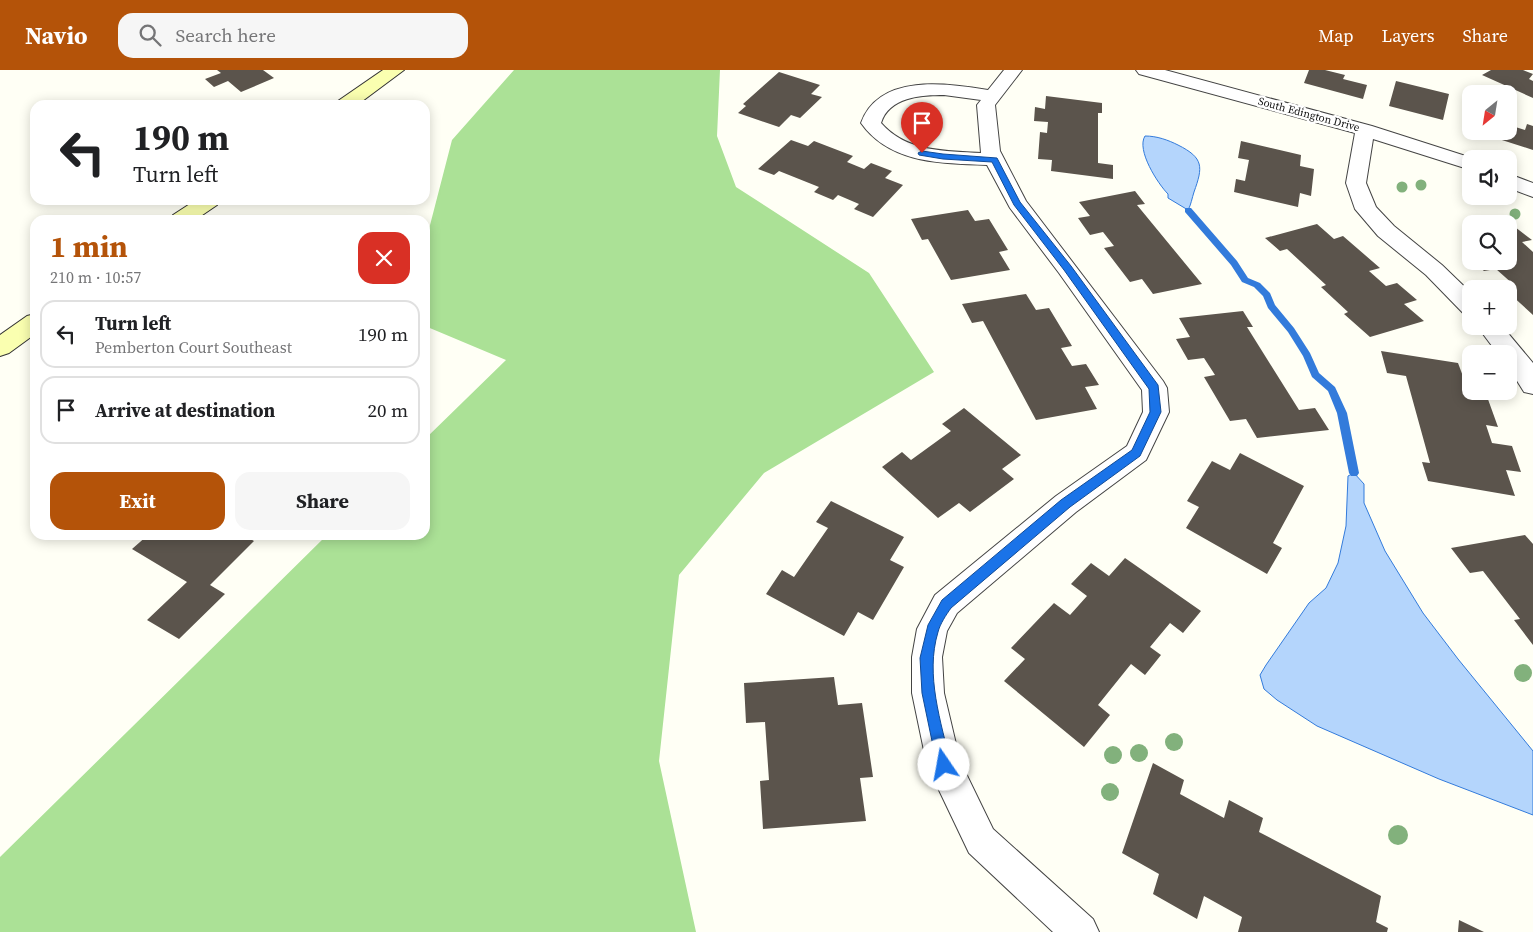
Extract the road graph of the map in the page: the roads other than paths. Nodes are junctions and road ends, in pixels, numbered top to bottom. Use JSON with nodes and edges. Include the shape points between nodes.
{"nodes":[{"id":1,"x":395,"y":70,"type":"edge"},
{"id":2,"x":1013,"y":70,"type":"edge"},
{"id":3,"x":1145,"y":70,"type":"edge"},
{"id":4,"x":993,"y":96,"type":"junction"},
{"id":5,"x":353,"y":100,"type":"edge"},
{"id":6,"x":1365,"y":130,"type":"junction"},
{"id":7,"x":994,"y":159,"type":"junction"},
{"id":8,"x":1462,"y":161,"type":"edge"},
{"id":9,"x":1517,"y":184,"type":"edge"},
{"id":10,"x":1533,"y":191,"type":"edge"},
{"id":11,"x":203,"y":205,"type":"edge"},
{"id":12,"x":188,"y":215,"type":"edge"},
{"id":13,"x":1462,"y":298,"type":"edge"},
{"id":14,"x":30,"y":326,"type":"edge"},
{"id":15,"x":1496,"y":335,"type":"edge"},
{"id":16,"x":0,"y":347,"type":"edge"},
{"id":17,"x":1533,"y":385,"type":"edge"},
{"id":18,"x":1080,"y":932,"type":"edge"}],
"edges":[{"from":1,"to":5,"type":"main road"},
{"from":2,"to":4,"type":"street"},
{"from":3,"to":6,"type":"street","name":"South Edington Drive"},
{"from":4,"to":7,"type":"street","via":[[986,105],[990,151]]},
{"from":4,"to":7,"type":"street","via":[[932,88],[912,90],[875,110],[871,124],[886,140],[922,153]]},
{"from":6,"to":8,"type":"street","name":"South Edington Drive"},
{"from":6,"to":13,"type":"street","via":[[1356,183],[1366,209],[1386,231]]},
{"from":7,"to":18,"type":"street","via":[[1017,203],[1154,388],[1156,412],[1136,453],[1066,504],[946,604],[932,629],[927,658],[928,693],[944,765],[981,841]]},
{"from":9,"to":10,"type":"street"},
{"from":11,"to":12,"type":"main road"},
{"from":14,"to":16,"type":"main road"},
{"from":15,"to":17,"type":"street"}]}
